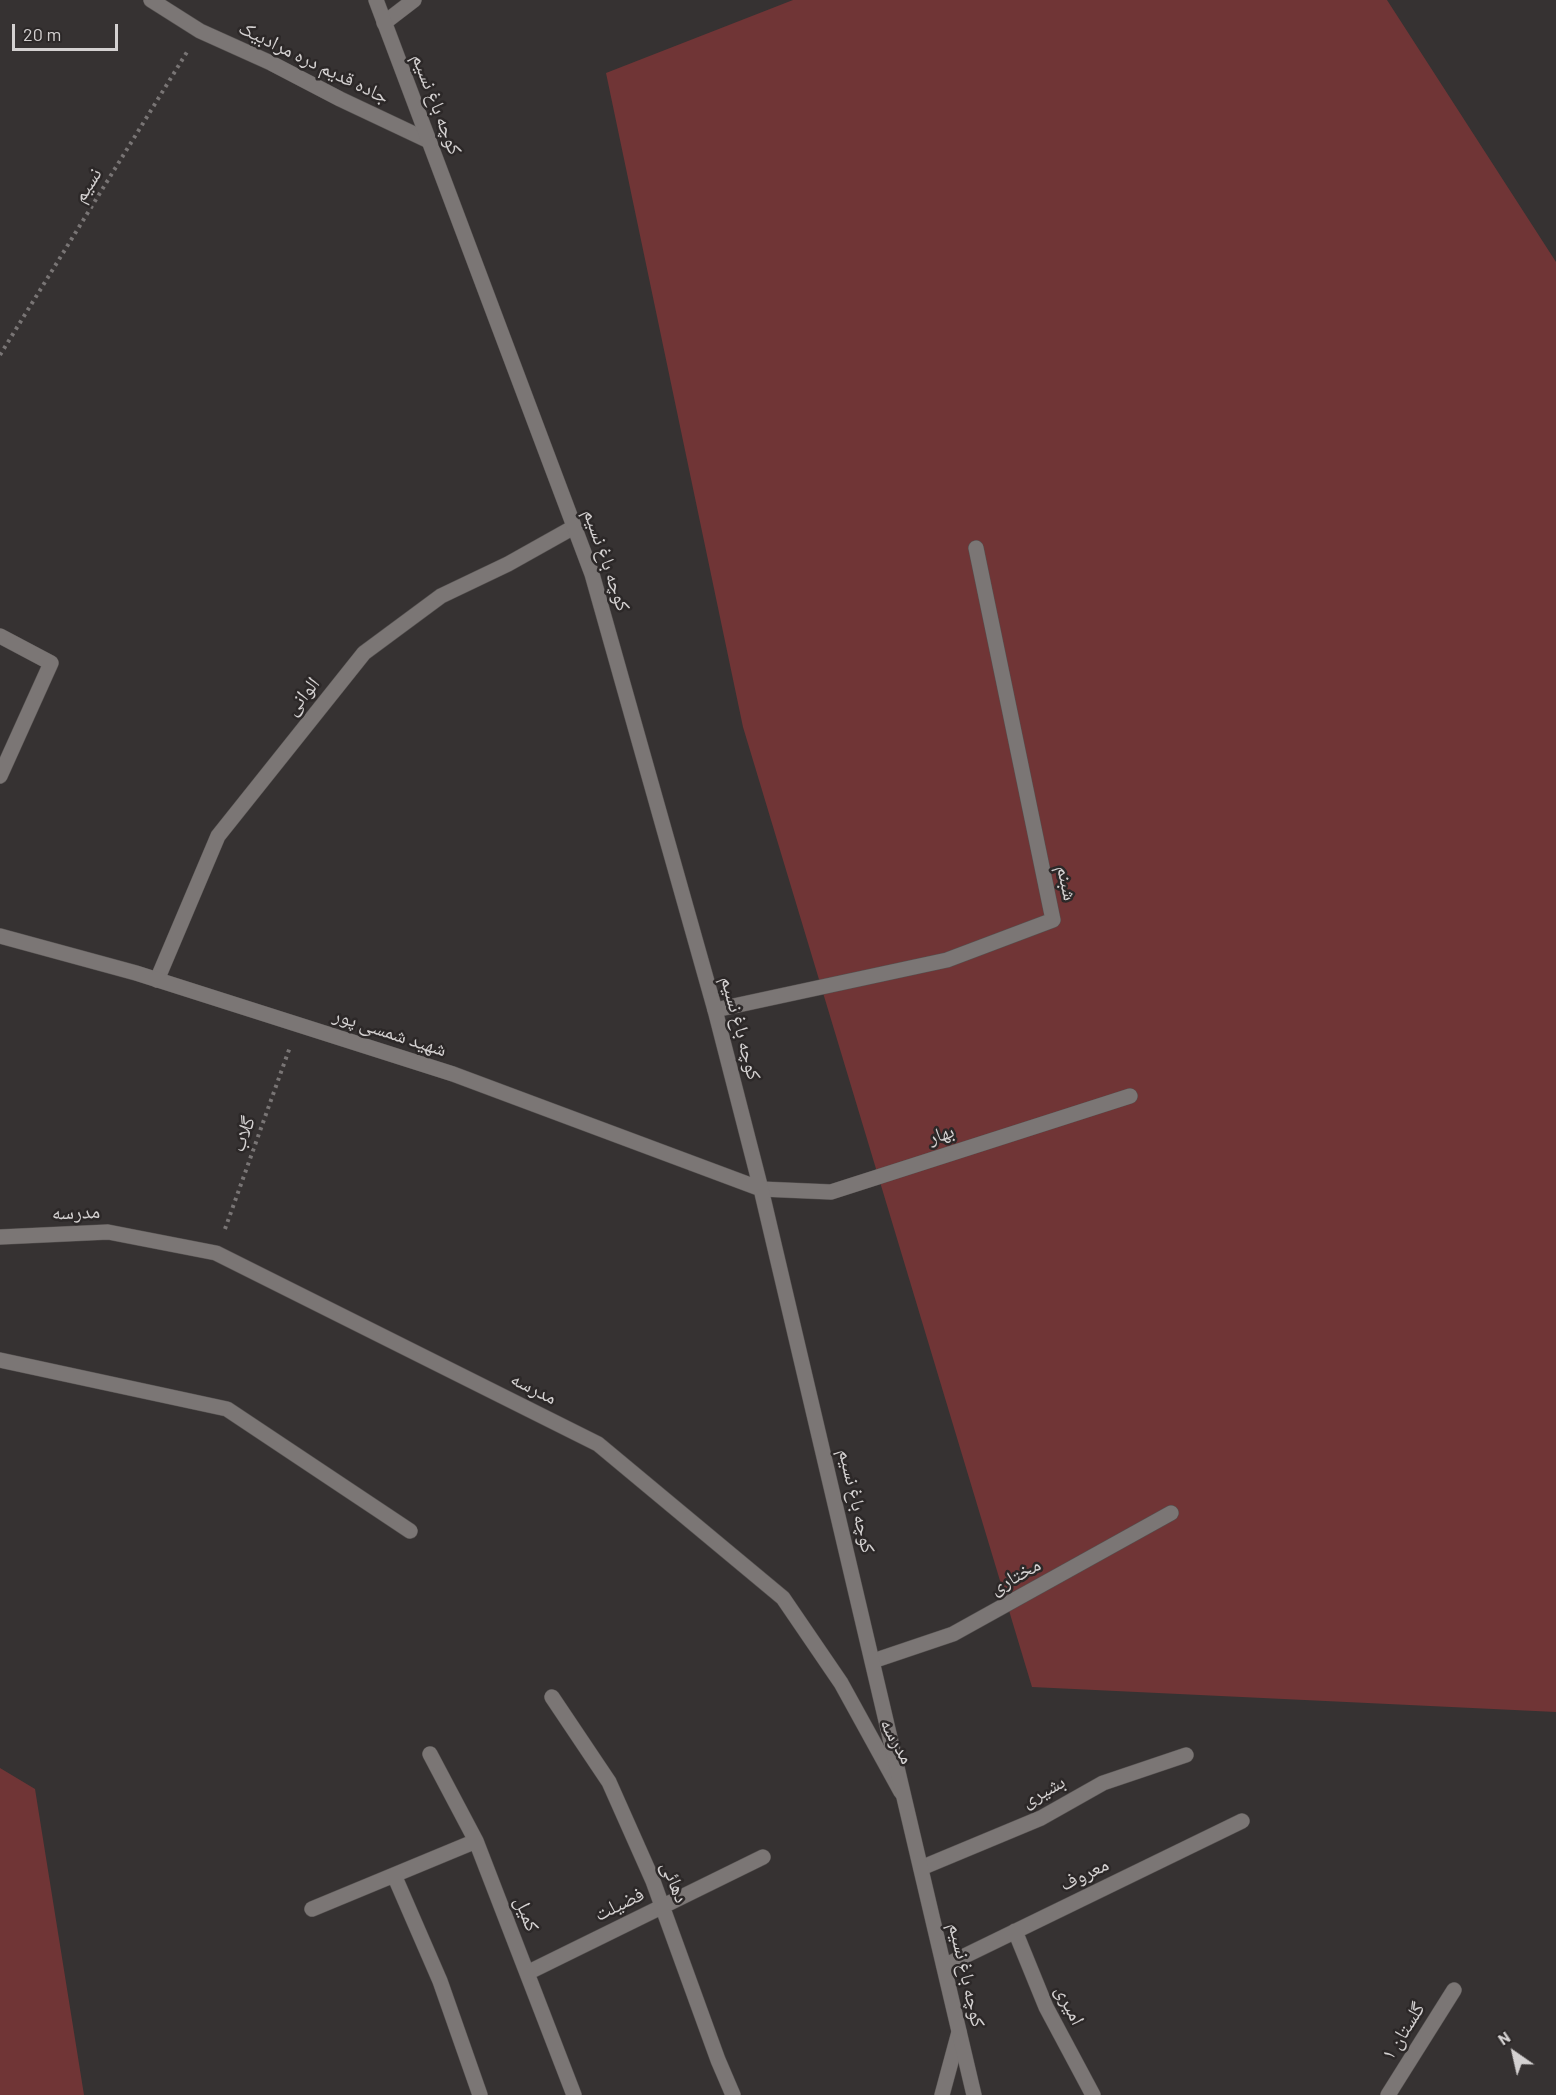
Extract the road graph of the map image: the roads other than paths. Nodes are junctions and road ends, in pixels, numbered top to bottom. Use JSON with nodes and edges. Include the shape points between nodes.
{"nodes":[{"id":1,"x":151,"y":0,"type":"edge"},
{"id":2,"x":376,"y":0,"type":"edge"},
{"id":3,"x":414,"y":0,"type":"edge"},
{"id":4,"x":384,"y":23,"type":"junction"},
{"id":5,"x":429,"y":141,"type":"junction"},
{"id":6,"x":574,"y":527,"type":"junction"},
{"id":7,"x":976,"y":548,"type":"dead end"},
{"id":8,"x":0,"y":636,"type":"edge"},
{"id":9,"x":0,"y":776,"type":"edge"},
{"id":10,"x":0,"y":936,"type":"edge"},
{"id":11,"x":156,"y":980,"type":"junction"},
{"id":12,"x":716,"y":1010,"type":"junction"},
{"id":13,"x":1130,"y":1096,"type":"dead end"},
{"id":14,"x":761,"y":1189,"type":"junction"},
{"id":15,"x":0,"y":1237,"type":"edge"},
{"id":16,"x":0,"y":1360,"type":"edge"},
{"id":17,"x":1171,"y":1513,"type":"dead end"},
{"id":18,"x":410,"y":1531,"type":"dead end"},
{"id":19,"x":873,"y":1661,"type":"junction"},
{"id":20,"x":552,"y":1697,"type":"dead end"},
{"id":21,"x":430,"y":1754,"type":"dead end"},
{"id":22,"x":1186,"y":1755,"type":"dead end"},
{"id":23,"x":907,"y":1803,"type":"junction"},
{"id":24,"x":1242,"y":1821,"type":"dead end"},
{"id":25,"x":476,"y":1842,"type":"junction"},
{"id":26,"x":763,"y":1857,"type":"dead end"},
{"id":27,"x":921,"y":1868,"type":"junction"},
{"id":28,"x":394,"y":1875,"type":"junction"},
{"id":29,"x":662,"y":1906,"type":"junction"},
{"id":30,"x":312,"y":1909,"type":"dead end"},
{"id":31,"x":1015,"y":1931,"type":"junction"},
{"id":32,"x":944,"y":1966,"type":"junction"},
{"id":33,"x":527,"y":1973,"type":"junction"},
{"id":34,"x":1454,"y":1990,"type":"dead end"},
{"id":35,"x":959,"y":2032,"type":"junction"},
{"id":36,"x":480,"y":2095,"type":"edge"},
{"id":37,"x":574,"y":2095,"type":"edge"},
{"id":38,"x":733,"y":2095,"type":"edge"},
{"id":39,"x":942,"y":2095,"type":"edge"},
{"id":40,"x":974,"y":2095,"type":"edge"},
{"id":41,"x":1093,"y":2095,"type":"edge"},
{"id":42,"x":1388,"y":2095,"type":"edge"}],
"edges":[{"from":1,"to":5,"type":"street","name":"جاده قدیم دره مرادبیک","via":[[200,31]]},
{"from":2,"to":4,"type":"street","name":"کوچه باغ نسیم"},
{"from":3,"to":4,"type":"street"},
{"from":4,"to":5,"type":"street","name":"کوچه باغ نسیم"},
{"from":5,"to":6,"type":"street","name":"کوچه باغ نسیم"},
{"from":6,"to":11,"type":"street","name":"الوانی","via":[[441,596],[363,653],[219,836]]},
{"from":6,"to":12,"type":"street","name":"کوچه باغ نسیم","via":[[592,574]]},
{"from":7,"to":12,"type":"street","name":"شبنم","via":[[1053,920],[947,960]]},
{"from":8,"to":9,"type":"street","via":[[51,663]]},
{"from":10,"to":11,"type":"street","name":"شهید شمسی پور"},
{"from":11,"to":14,"type":"street","name":"شهید شمسی پور","via":[[453,1074]]},
{"from":12,"to":14,"type":"street","name":"کوچه باغ نسیم"},
{"from":13,"to":14,"type":"street","name":"بهار","via":[[831,1192]]},
{"from":14,"to":19,"type":"street","name":"کوچه باغ نسیم"},
{"from":15,"to":23,"type":"street","name":"مدرسه","via":[[108,1232],[216,1253],[598,1444],[783,1598],[841,1683]]},
{"from":16,"to":18,"type":"street","via":[[227,1409]]},
{"from":17,"to":19,"type":"street","name":"مختاری","via":[[953,1634]]},
{"from":19,"to":23,"type":"street","name":"کوچه باغ نسیم"},
{"from":20,"to":29,"type":"street","name":"دهائی","via":[[609,1782]]},
{"from":21,"to":25,"type":"street","name":"کمیل"},
{"from":22,"to":27,"type":"street","name":"بشیری","via":[[1103,1783],[1041,1818]]},
{"from":23,"to":27,"type":"street","name":"کوچه باغ نسیم"},
{"from":24,"to":31,"type":"street","name":"معروف"},
{"from":25,"to":28,"type":"street"},
{"from":25,"to":33,"type":"street","name":"کمیل"},
{"from":26,"to":29,"type":"street","name":"فضیلت"},
{"from":27,"to":32,"type":"street","name":"کوچه باغ نسیم"},
{"from":28,"to":30,"type":"street"},
{"from":28,"to":36,"type":"street","via":[[440,1981]]},
{"from":29,"to":33,"type":"street","name":"فضیلت"},
{"from":29,"to":38,"type":"street","name":"دهائی"},
{"from":31,"to":32,"type":"street","name":"معروف"},
{"from":31,"to":41,"type":"street","name":"امیری","via":[[1046,2007]]},
{"from":32,"to":35,"type":"street","name":"کوچه باغ نسیم"},
{"from":33,"to":37,"type":"street","name":"کمیل"},
{"from":34,"to":42,"type":"street","name":"گلستان ۱"},
{"from":35,"to":39,"type":"street"},
{"from":35,"to":40,"type":"street","name":"کوچه باغ نسیم"}]}
